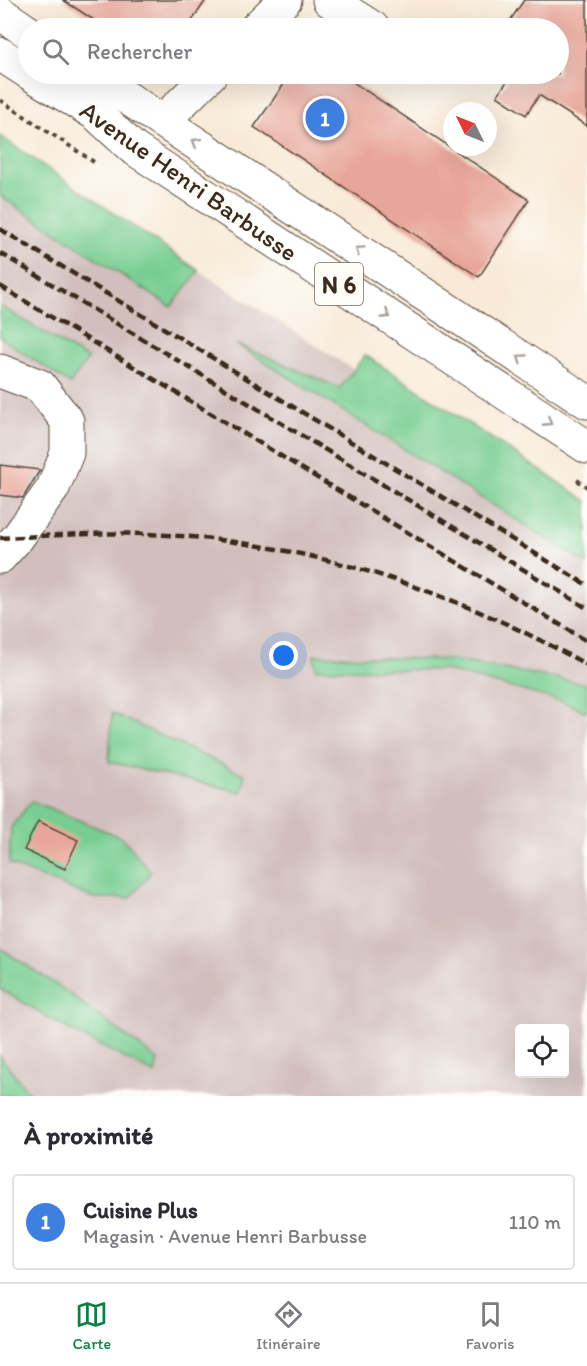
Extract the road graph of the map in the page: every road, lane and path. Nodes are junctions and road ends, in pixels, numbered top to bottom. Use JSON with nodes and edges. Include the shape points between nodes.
{"nodes":[{"id":1,"x":329,"y":0,"type":"edge"},
{"id":2,"x":283,"y":1,"type":"edge"},
{"id":3,"x":0,"y":13,"type":"edge"},
{"id":4,"x":266,"y":18,"type":"edge"},
{"id":5,"x":358,"y":18,"type":"edge"},
{"id":6,"x":18,"y":25,"type":"edge"},
{"id":7,"x":0,"y":54,"type":"edge"},
{"id":8,"x":18,"y":65,"type":"edge"},
{"id":9,"x":48,"y":84,"type":"edge"},
{"id":10,"x":107,"y":84,"type":"edge"},
{"id":11,"x":201,"y":84,"type":"edge"},
{"id":12,"x":96,"y":114,"type":"junction"},
{"id":13,"x":164,"y":121,"type":"junction"},
{"id":14,"x":0,"y":371,"type":"edge"},
{"id":15,"x":587,"y":402,"type":"edge"},
{"id":16,"x":587,"y":447,"type":"edge"},
{"id":17,"x":0,"y":557,"type":"edge"}],
"edges":[{"from":1,"to":5,"type":"main road"},
{"from":2,"to":4,"type":"main road"},
{"from":3,"to":6,"type":"main road"},
{"from":7,"to":8,"type":"main road","name":"Avenue Henri Barbusse","number":"N 6"},
{"from":9,"to":12,"type":"main road","name":"Avenue Henri Barbusse","number":"N 6"},
{"from":10,"to":13,"type":"main road","name":"Avenue Henri Barbusse","number":"N 6"},
{"from":11,"to":13,"type":"main road"},
{"from":12,"to":13,"type":"main road","via":[[146,127]]},
{"from":12,"to":16,"type":"main road","name":"Avenue Henri Barbusse","number":"N 6","one_way":true,"via":[[133,148]]},
{"from":15,"to":13,"type":"main road","name":"Avenue Henri Barbusse","number":"N 6","one_way":true},
{"from":14,"to":17,"type":"main road","via":[[40,386],[67,421],[67,453],[53,488]]}]}
